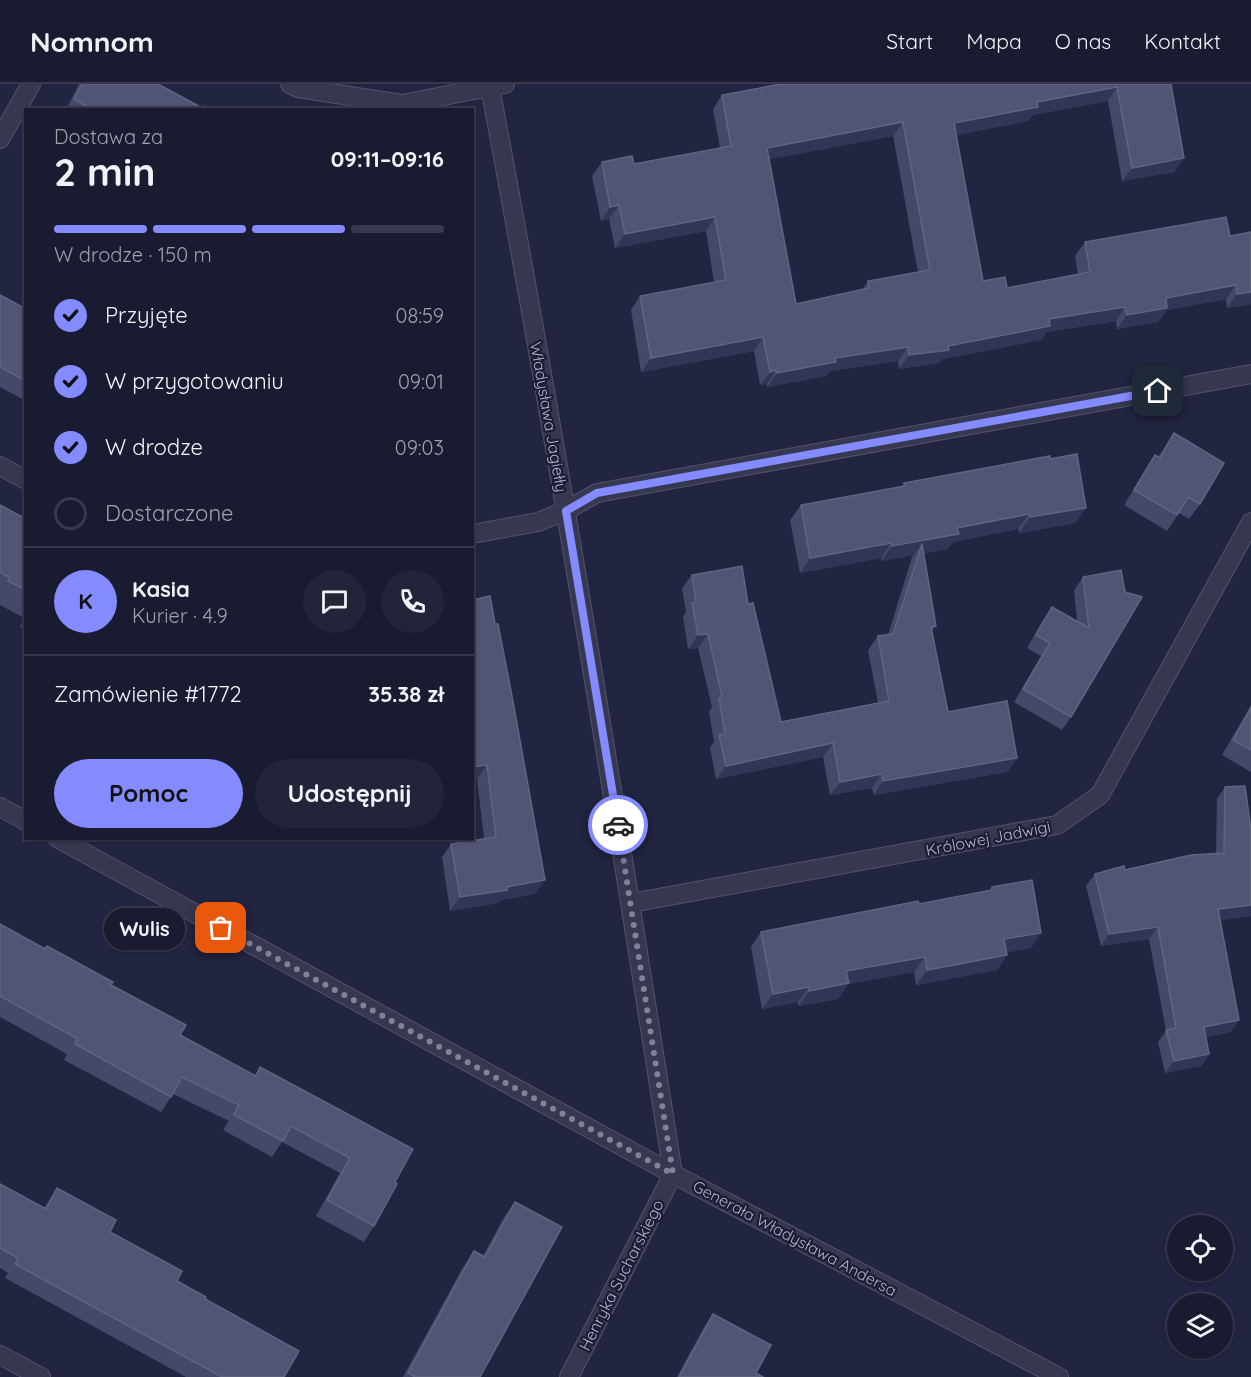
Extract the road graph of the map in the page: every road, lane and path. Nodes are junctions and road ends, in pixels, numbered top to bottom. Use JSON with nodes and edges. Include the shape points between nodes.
{"nodes":[{"id":1,"x":31,"y":84,"type":"edge"},
{"id":2,"x":290,"y":84,"type":"edge"},
{"id":3,"x":497,"y":86,"type":"edge"},
{"id":4,"x":0,"y":139,"type":"edge"},
{"id":5,"x":1251,"y":374,"type":"edge"},
{"id":6,"x":0,"y":466,"type":"edge"},
{"id":7,"x":24,"y":479,"type":"edge"},
{"id":8,"x":566,"y":511,"type":"junction"},
{"id":9,"x":1251,"y":522,"type":"edge"},
{"id":10,"x":474,"y":534,"type":"edge"},
{"id":11,"x":0,"y":807,"type":"edge"},
{"id":12,"x":24,"y":820,"type":"edge"},
{"id":13,"x":61,"y":840,"type":"edge"},
{"id":14,"x":631,"y":903,"type":"junction"},
{"id":15,"x":673,"y":1174,"type":"junction"},
{"id":16,"x":0,"y":1355,"type":"edge"},
{"id":17,"x":41,"y":1377,"type":"edge"},
{"id":18,"x":569,"y":1377,"type":"edge"},
{"id":19,"x":1059,"y":1377,"type":"edge"}],
"edges":[{"from":1,"to":4,"type":"street"},
{"from":2,"to":3,"type":"street","via":[[402,104]]},
{"from":3,"to":8,"type":"street","name":"Władysława Jagiełły"},
{"from":5,"to":8,"type":"street","via":[[597,493]]},
{"from":6,"to":7,"type":"street"},
{"from":8,"to":10,"type":"street","via":[[538,522]]},
{"from":8,"to":14,"type":"street","name":"Władysława Jagiełły"},
{"from":9,"to":14,"type":"street","name":"Królowej Jadwigi","via":[[1100,795],[1057,825]]},
{"from":11,"to":12,"type":"street"},
{"from":13,"to":15,"type":"street","name":"Generała Władysława Andersa"},
{"from":14,"to":15,"type":"street","name":"Władysława Jagiełły"},
{"from":15,"to":18,"type":"street","name":"Henryka Sucharskiego"},
{"from":15,"to":19,"type":"street","name":"Generała Władysława Andersa"},
{"from":16,"to":17,"type":"street"}]}
